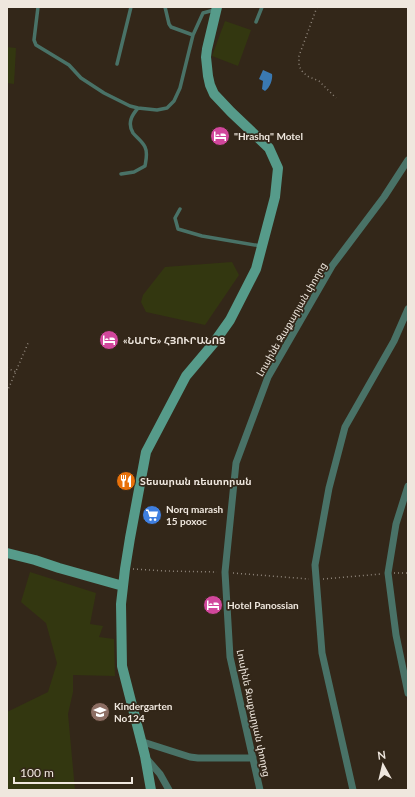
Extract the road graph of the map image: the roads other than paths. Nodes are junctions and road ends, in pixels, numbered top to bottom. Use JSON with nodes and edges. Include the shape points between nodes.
{"nodes":[{"id":1,"x":37,"y":7,"type":"edge"},
{"id":2,"x":131,"y":7,"type":"edge"},
{"id":3,"x":165,"y":7,"type":"edge"},
{"id":4,"x":262,"y":7,"type":"edge"},
{"id":5,"x":217,"y":8,"type":"edge"},
{"id":6,"x":256,"y":22,"type":"dead end"},
{"id":7,"x":193,"y":35,"type":"junction"},
{"id":8,"x":117,"y":64,"type":"dead end"},
{"id":9,"x":138,"y":108,"type":"junction"},
{"id":10,"x":408,"y":160,"type":"edge"},
{"id":11,"x":121,"y":174,"type":"dead end"},
{"id":12,"x":180,"y":209,"type":"dead end"},
{"id":13,"x":262,"y":247,"type":"junction"},
{"id":14,"x":408,"y":309,"type":"edge"},
{"id":15,"x":408,"y":486,"type":"edge"},
{"id":16,"x":7,"y":553,"type":"edge"},
{"id":17,"x":123,"y":586,"type":"junction"},
{"id":18,"x":408,"y":693,"type":"edge"},
{"id":19,"x":140,"y":741,"type":"junction"},
{"id":20,"x":145,"y":756,"type":"junction"},
{"id":21,"x":253,"y":758,"type":"junction"},
{"id":22,"x":151,"y":790,"type":"edge"},
{"id":23,"x":169,"y":790,"type":"edge"},
{"id":24,"x":260,"y":790,"type":"edge"},
{"id":25,"x":353,"y":790,"type":"edge"}],
"edges":[{"from":1,"to":9,"type":"lane","via":[[34,40],[36,45],[70,65],[81,78],[104,93]]},
{"from":2,"to":8,"type":"lane"},
{"from":3,"to":7,"type":"lane","via":[[171,27]]},
{"from":4,"to":6,"type":"lane"},
{"from":5,"to":7,"type":"lane","via":[[203,13]]},
{"from":5,"to":13,"type":"main road","via":[[206,56],[210,85],[214,94],[269,148],[278,168],[275,198]]},
{"from":7,"to":9,"type":"lane","via":[[180,88],[174,101],[167,108],[157,110]]},
{"from":9,"to":11,"type":"lane","via":[[130,121],[133,132],[146,148],[145,166],[134,172]]},
{"from":10,"to":21,"type":"street","name":"Լուսինե Զաքարյան փողոց","via":[[384,197],[332,266],[268,376],[236,463],[225,572],[230,657]]},
{"from":12,"to":13,"type":"lane","via":[[176,218],[178,229]]},
{"from":13,"to":17,"type":"main road","via":[[256,269],[230,320],[186,376],[146,452]]},
{"from":14,"to":25,"type":"street","via":[[394,341],[345,427],[329,488],[314,565],[322,652]]},
{"from":15,"to":18,"type":"street","via":[[396,524],[388,573],[396,635]]},
{"from":16,"to":17,"type":"main road"},
{"from":17,"to":19,"type":"main road","via":[[122,666]]},
{"from":19,"to":20,"type":"main road"},
{"from":19,"to":21,"type":"street","via":[[190,757]]},
{"from":20,"to":22,"type":"main road"},
{"from":20,"to":23,"type":"street"},
{"from":21,"to":24,"type":"street","name":"Լուսինե Զաքարյան փողոց"}]}
